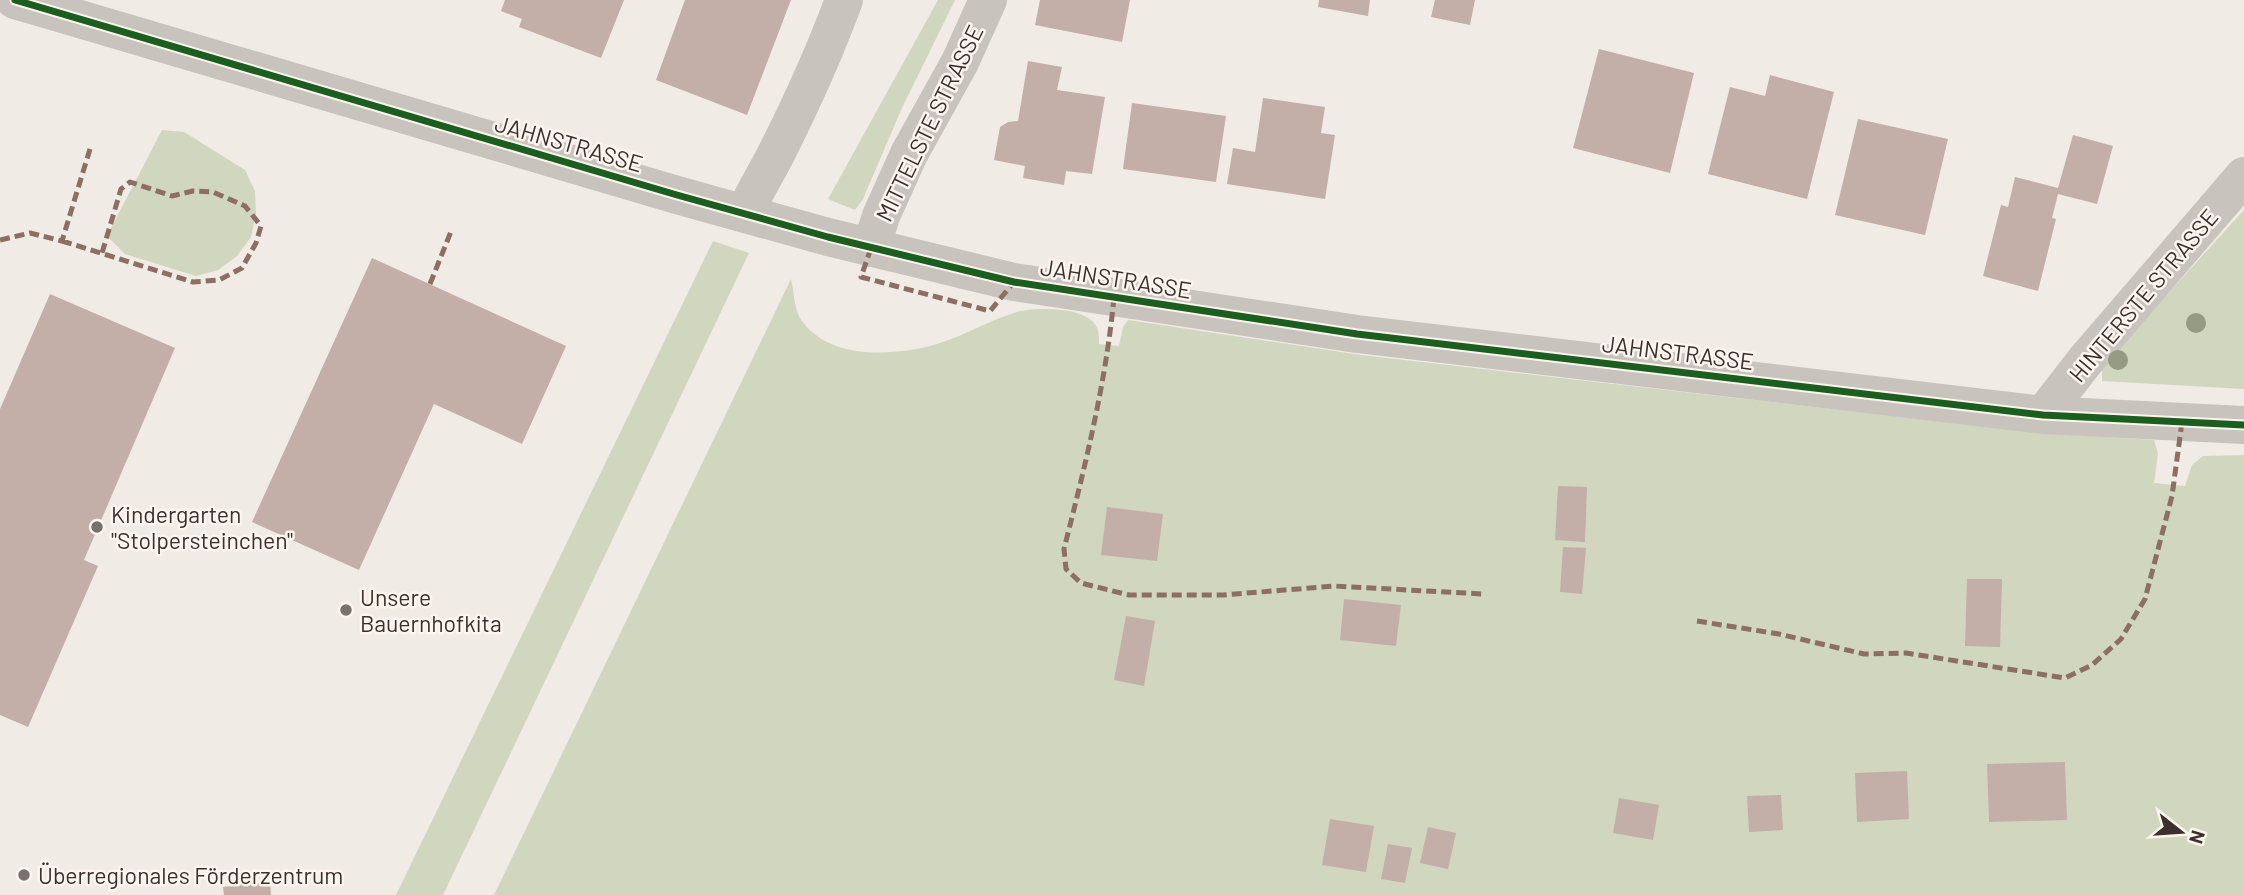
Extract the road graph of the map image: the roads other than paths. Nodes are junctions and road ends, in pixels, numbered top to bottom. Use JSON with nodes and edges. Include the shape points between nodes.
{"nodes":[{"id":1,"x":15,"y":0,"type":"edge"},
{"id":2,"x":844,"y":0,"type":"edge"},
{"id":3,"x":988,"y":0,"type":"edge"},
{"id":4,"x":2244,"y":176,"type":"edge"},
{"id":5,"x":745,"y":214,"type":"junction"},
{"id":6,"x":871,"y":248,"type":"junction"},
{"id":7,"x":2043,"y":415,"type":"junction"},
{"id":8,"x":2244,"y":425,"type":"edge"}],
"edges":[{"from":1,"to":5,"type":"street","name":"JAHNSTRASSE"},
{"from":2,"to":5,"type":"street"},
{"from":3,"to":6,"type":"street","name":"MITTELSTE STRASSE","via":[[909,154]]},
{"from":4,"to":7,"type":"street","name":"HINTERSTE STRASSE"},
{"from":5,"to":6,"type":"street","name":"JAHNSTRASSE"},
{"from":6,"to":7,"type":"street","name":"JAHNSTRASSE","via":[[1014,282],[1357,334]]},
{"from":7,"to":8,"type":"street","name":"JAHNSTRASSE"}]}
